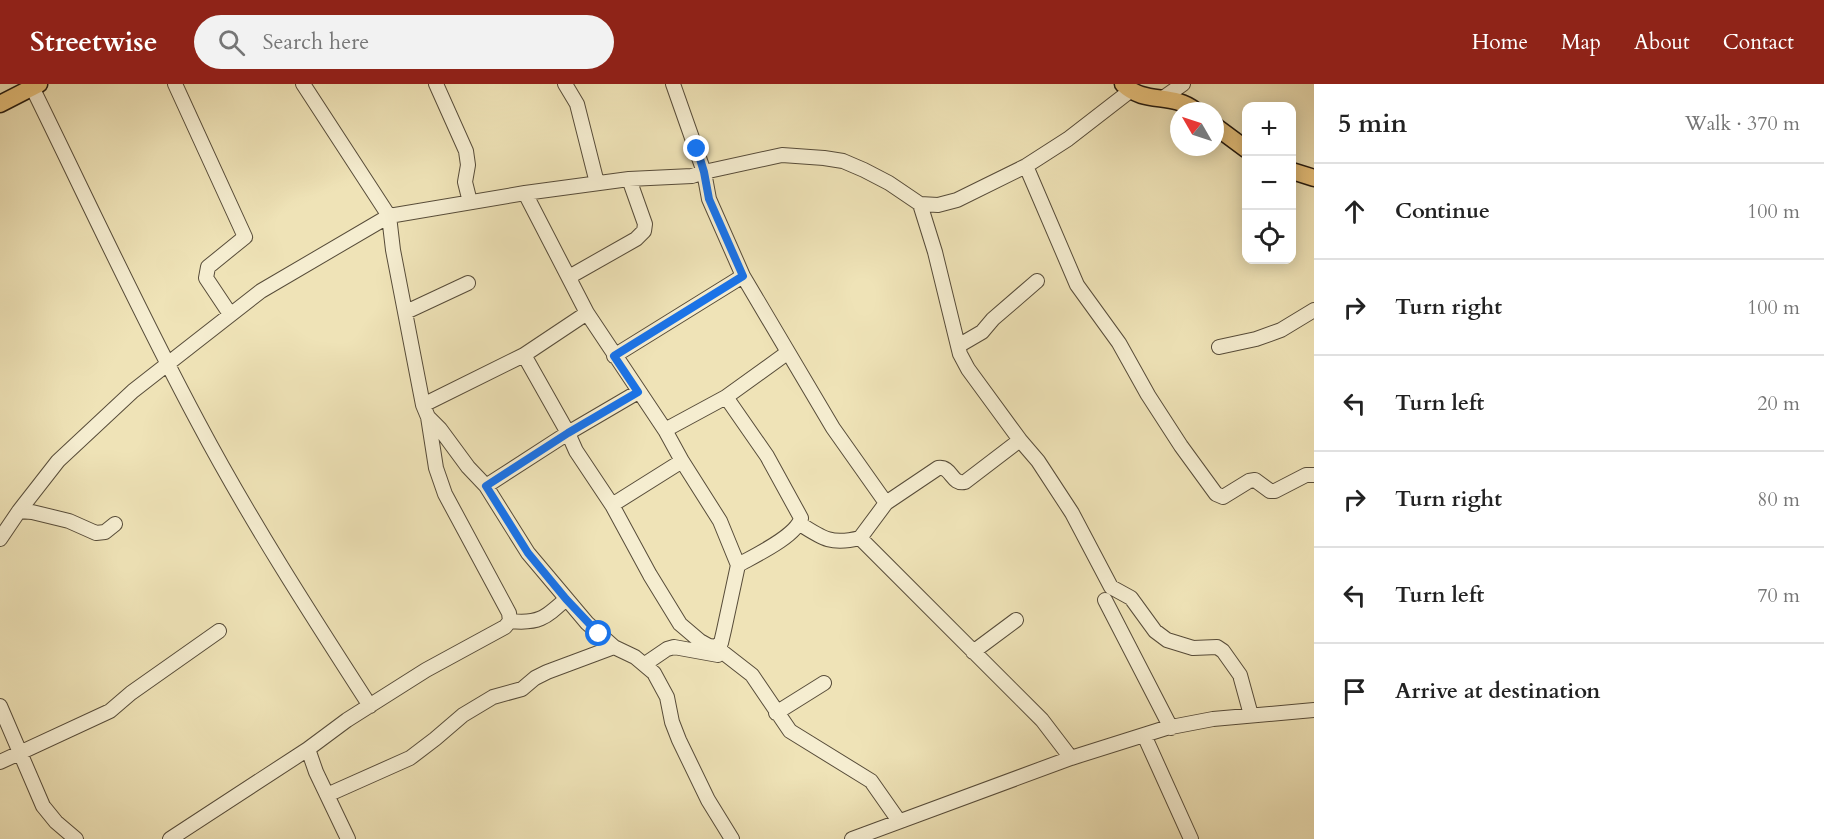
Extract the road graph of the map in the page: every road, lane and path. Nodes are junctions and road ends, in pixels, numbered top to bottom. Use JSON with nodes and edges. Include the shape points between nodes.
{"nodes":[{"id":1,"x":175,"y":84,"type":"edge"},
{"id":2,"x":303,"y":84,"type":"edge"},
{"id":3,"x":436,"y":84,"type":"edge"},
{"id":4,"x":565,"y":84,"type":"edge"},
{"id":5,"x":673,"y":84,"type":"edge"},
{"id":6,"x":1183,"y":84,"type":"edge"},
{"id":7,"x":36,"y":86,"type":"edge"},
{"id":8,"x":1126,"y":87,"type":"edge"},
{"id":9,"x":1162,"y":98,"type":"junction"},
{"id":10,"x":1181,"y":102,"type":"edge"},
{"id":11,"x":0,"y":104,"type":"edge"},
{"id":12,"x":1224,"y":132,"type":"edge"},
{"id":13,"x":1242,"y":145,"type":"edge"},
{"id":14,"x":1026,"y":166,"type":"junction"},
{"id":15,"x":704,"y":172,"type":"junction"},
{"id":16,"x":1296,"y":172,"type":"edge"},
{"id":17,"x":1314,"y":178,"type":"edge"},
{"id":18,"x":628,"y":179,"type":"junction"},
{"id":19,"x":597,"y":183,"type":"junction"},
{"id":20,"x":525,"y":193,"type":"junction"},
{"id":21,"x":470,"y":202,"type":"junction"},
{"id":22,"x":920,"y":204,"type":"junction"},
{"id":23,"x":389,"y":216,"type":"junction"},
{"id":24,"x":743,"y":276,"type":"junction"},
{"id":25,"x":569,"y":277,"type":"junction"},
{"id":26,"x":1037,"y":281,"type":"dead end"},
{"id":27,"x":468,"y":283,"type":"dead end"},
{"id":28,"x":1314,"y":310,"type":"edge"},
{"id":29,"x":406,"y":312,"type":"junction"},
{"id":30,"x":587,"y":313,"type":"junction"},
{"id":31,"x":230,"y":314,"type":"junction"},
{"id":32,"x":958,"y":346,"type":"junction"},
{"id":33,"x":1219,"y":347,"type":"dead end"},
{"id":34,"x":787,"y":353,"type":"junction"},
{"id":35,"x":524,"y":356,"type":"junction"},
{"id":36,"x":614,"y":356,"type":"junction"},
{"id":37,"x":168,"y":365,"type":"junction"},
{"id":38,"x":638,"y":392,"type":"junction"},
{"id":39,"x":726,"y":397,"type":"junction"},
{"id":40,"x":426,"y":411,"type":"junction"},
{"id":41,"x":665,"y":430,"type":"junction"},
{"id":42,"x":568,"y":433,"type":"junction"},
{"id":43,"x":1020,"y":440,"type":"junction"},
{"id":44,"x":682,"y":461,"type":"junction"},
{"id":45,"x":1314,"y":475,"type":"edge"},
{"id":46,"x":486,"y":486,"type":"junction"},
{"id":47,"x":886,"y":503,"type":"junction"},
{"id":48,"x":612,"y":505,"type":"junction"},
{"id":49,"x":19,"y":511,"type":"junction"},
{"id":50,"x":115,"y":524,"type":"dead end"},
{"id":51,"x":800,"y":524,"type":"junction"},
{"id":52,"x":860,"y":537,"type":"junction"},
{"id":53,"x":0,"y":540,"type":"edge"},
{"id":54,"x":738,"y":565,"type":"junction"},
{"id":55,"x":566,"y":599,"type":"junction"},
{"id":56,"x":1105,"y":600,"type":"dead end"},
{"id":57,"x":1016,"y":620,"type":"dead end"},
{"id":58,"x":510,"y":621,"type":"junction"},
{"id":59,"x":219,"y":631,"type":"dead end"},
{"id":60,"x":614,"y":647,"type":"junction"},
{"id":61,"x":716,"y":647,"type":"junction"},
{"id":62,"x":973,"y":652,"type":"junction"},
{"id":63,"x":730,"y":657,"type":"junction"},
{"id":64,"x":645,"y":664,"type":"junction"},
{"id":65,"x":824,"y":683,"type":"dead end"},
{"id":66,"x":0,"y":706,"type":"edge"},
{"id":67,"x":370,"y":706,"type":"junction"},
{"id":68,"x":1314,"y":710,"type":"edge"},
{"id":69,"x":776,"y":713,"type":"junction"},
{"id":70,"x":1251,"y":715,"type":"junction"},
{"id":71,"x":1171,"y":728,"type":"junction"},
{"id":72,"x":1144,"y":735,"type":"junction"},
{"id":73,"x":308,"y":749,"type":"junction"},
{"id":74,"x":21,"y":752,"type":"junction"},
{"id":75,"x":1071,"y":758,"type":"junction"},
{"id":76,"x":0,"y":762,"type":"edge"},
{"id":77,"x":327,"y":795,"type":"junction"},
{"id":78,"x":899,"y":821,"type":"junction"},
{"id":79,"x":76,"y":839,"type":"edge"},
{"id":80,"x":170,"y":839,"type":"edge"},
{"id":81,"x":348,"y":839,"type":"edge"},
{"id":82,"x":732,"y":839,"type":"edge"},
{"id":83,"x":852,"y":839,"type":"edge"},
{"id":84,"x":1191,"y":839,"type":"edge"}],
"edges":[{"from":1,"to":31,"type":"street","via":[[245,237],[208,267],[206,278]]},
{"from":2,"to":23,"type":"street"},
{"from":3,"to":21,"type":"street","via":[[466,151],[465,182]]},
{"from":4,"to":19,"type":"street","via":[[577,104]]},
{"from":5,"to":15,"type":"street"},
{"from":6,"to":9,"type":"street"},
{"from":7,"to":11,"type":"main road"},
{"from":7,"to":37,"type":"street"},
{"from":8,"to":9,"type":"main road","via":[[1149,98]]},
{"from":8,"to":14,"type":"street","via":[[1068,139]]},
{"from":9,"to":10,"type":"main road"},
{"from":12,"to":13,"type":"main road"},
{"from":14,"to":22,"type":"street","via":[[957,200]]},
{"from":14,"to":45,"type":"street","via":[[1077,285],[1216,494],[1223,497],[1255,480],[1275,491],[1306,474]]},
{"from":15,"to":18,"type":"street"},
{"from":15,"to":22,"type":"street","via":[[782,155],[824,158],[864,170]]},
{"from":15,"to":24,"type":"street","via":[[709,199]]},
{"from":16,"to":17,"type":"main road"},
{"from":18,"to":19,"type":"street"},
{"from":18,"to":25,"type":"street","via":[[645,224],[644,231]]},
{"from":19,"to":20,"type":"street"},
{"from":20,"to":21,"type":"street"},
{"from":20,"to":25,"type":"street"},
{"from":21,"to":23,"type":"street"},
{"from":22,"to":32,"type":"street"},
{"from":23,"to":29,"type":"street"},
{"from":23,"to":31,"type":"street","via":[[272,284]]},
{"from":24,"to":34,"type":"street"},
{"from":24,"to":36,"type":"street"},
{"from":25,"to":30,"type":"street"},
{"from":26,"to":32,"type":"street","via":[[982,332]]},
{"from":27,"to":29,"type":"street"},
{"from":28,"to":33,"type":"street","via":[[1281,330]]},
{"from":29,"to":40,"type":"street"},
{"from":30,"to":35,"type":"street"},
{"from":30,"to":36,"type":"street"},
{"from":31,"to":37,"type":"street"},
{"from":32,"to":43,"type":"street","via":[[968,369]]},
{"from":34,"to":39,"type":"street"},
{"from":34,"to":47,"type":"street"},
{"from":35,"to":40,"type":"street"},
{"from":35,"to":42,"type":"street"},
{"from":36,"to":38,"type":"street"},
{"from":37,"to":49,"type":"street","via":[[133,391],[69,450]]},
{"from":37,"to":67,"type":"street","via":[[283,570]]},
{"from":38,"to":41,"type":"street"},
{"from":38,"to":42,"type":"street"},
{"from":39,"to":41,"type":"street"},
{"from":39,"to":51,"type":"street","via":[[767,456],[800,513]]},
{"from":40,"to":46,"type":"street"},
{"from":40,"to":58,"type":"street","via":[[445,494],[506,604]]},
{"from":41,"to":44,"type":"street"},
{"from":42,"to":46,"type":"street"},
{"from":42,"to":48,"type":"street","via":[[576,452]]},
{"from":43,"to":47,"type":"street","via":[[965,482],[954,480],[949,471],[938,468]]},
{"from":43,"to":70,"type":"street","via":[[1072,513],[1111,587],[1131,598],[1167,640],[1223,651],[1240,675]]},
{"from":44,"to":48,"type":"street"},
{"from":44,"to":54,"type":"street","via":[[720,521]]},
{"from":46,"to":55,"type":"street","via":[[528,553]]},
{"from":47,"to":52,"type":"street"},
{"from":48,"to":61,"type":"street","via":[[680,624],[699,641]]},
{"from":49,"to":50,"type":"street","via":[[69,521],[96,532]]},
{"from":49,"to":53,"type":"street"},
{"from":51,"to":52,"type":"street","via":[[822,539],[846,541]]},
{"from":51,"to":54,"type":"street"},
{"from":52,"to":62,"type":"street"},
{"from":54,"to":61,"type":"street","via":[[721,643]]},
{"from":55,"to":58,"type":"street","via":[[541,620]]},
{"from":55,"to":60,"type":"street"},
{"from":56,"to":71,"type":"street"},
{"from":57,"to":62,"type":"street"},
{"from":58,"to":67,"type":"street","via":[[493,635],[426,670]]},
{"from":59,"to":74,"type":"street","via":[[110,711]]},
{"from":60,"to":64,"type":"street"},
{"from":60,"to":77,"type":"street","via":[[493,698],[463,715],[410,758]]},
{"from":61,"to":63,"type":"street"},
{"from":62,"to":75,"type":"street","via":[[1042,720]]},
{"from":63,"to":64,"type":"street","via":[[674,647]]},
{"from":63,"to":69,"type":"street","via":[[752,675]]},
{"from":64,"to":82,"type":"street","via":[[662,684],[675,730],[708,800]]},
{"from":65,"to":69,"type":"street"},
{"from":66,"to":74,"type":"street"},
{"from":67,"to":73,"type":"street"},
{"from":68,"to":70,"type":"street"},
{"from":69,"to":78,"type":"street","via":[[798,738],[871,781]]},
{"from":70,"to":71,"type":"street"},
{"from":71,"to":72,"type":"street"},
{"from":72,"to":75,"type":"street"},
{"from":72,"to":84,"type":"street"},
{"from":73,"to":77,"type":"street"},
{"from":73,"to":80,"type":"street"},
{"from":74,"to":76,"type":"street"},
{"from":74,"to":79,"type":"street","via":[[44,806]]},
{"from":75,"to":78,"type":"street"},
{"from":77,"to":81,"type":"street"},
{"from":78,"to":83,"type":"street"}]}
